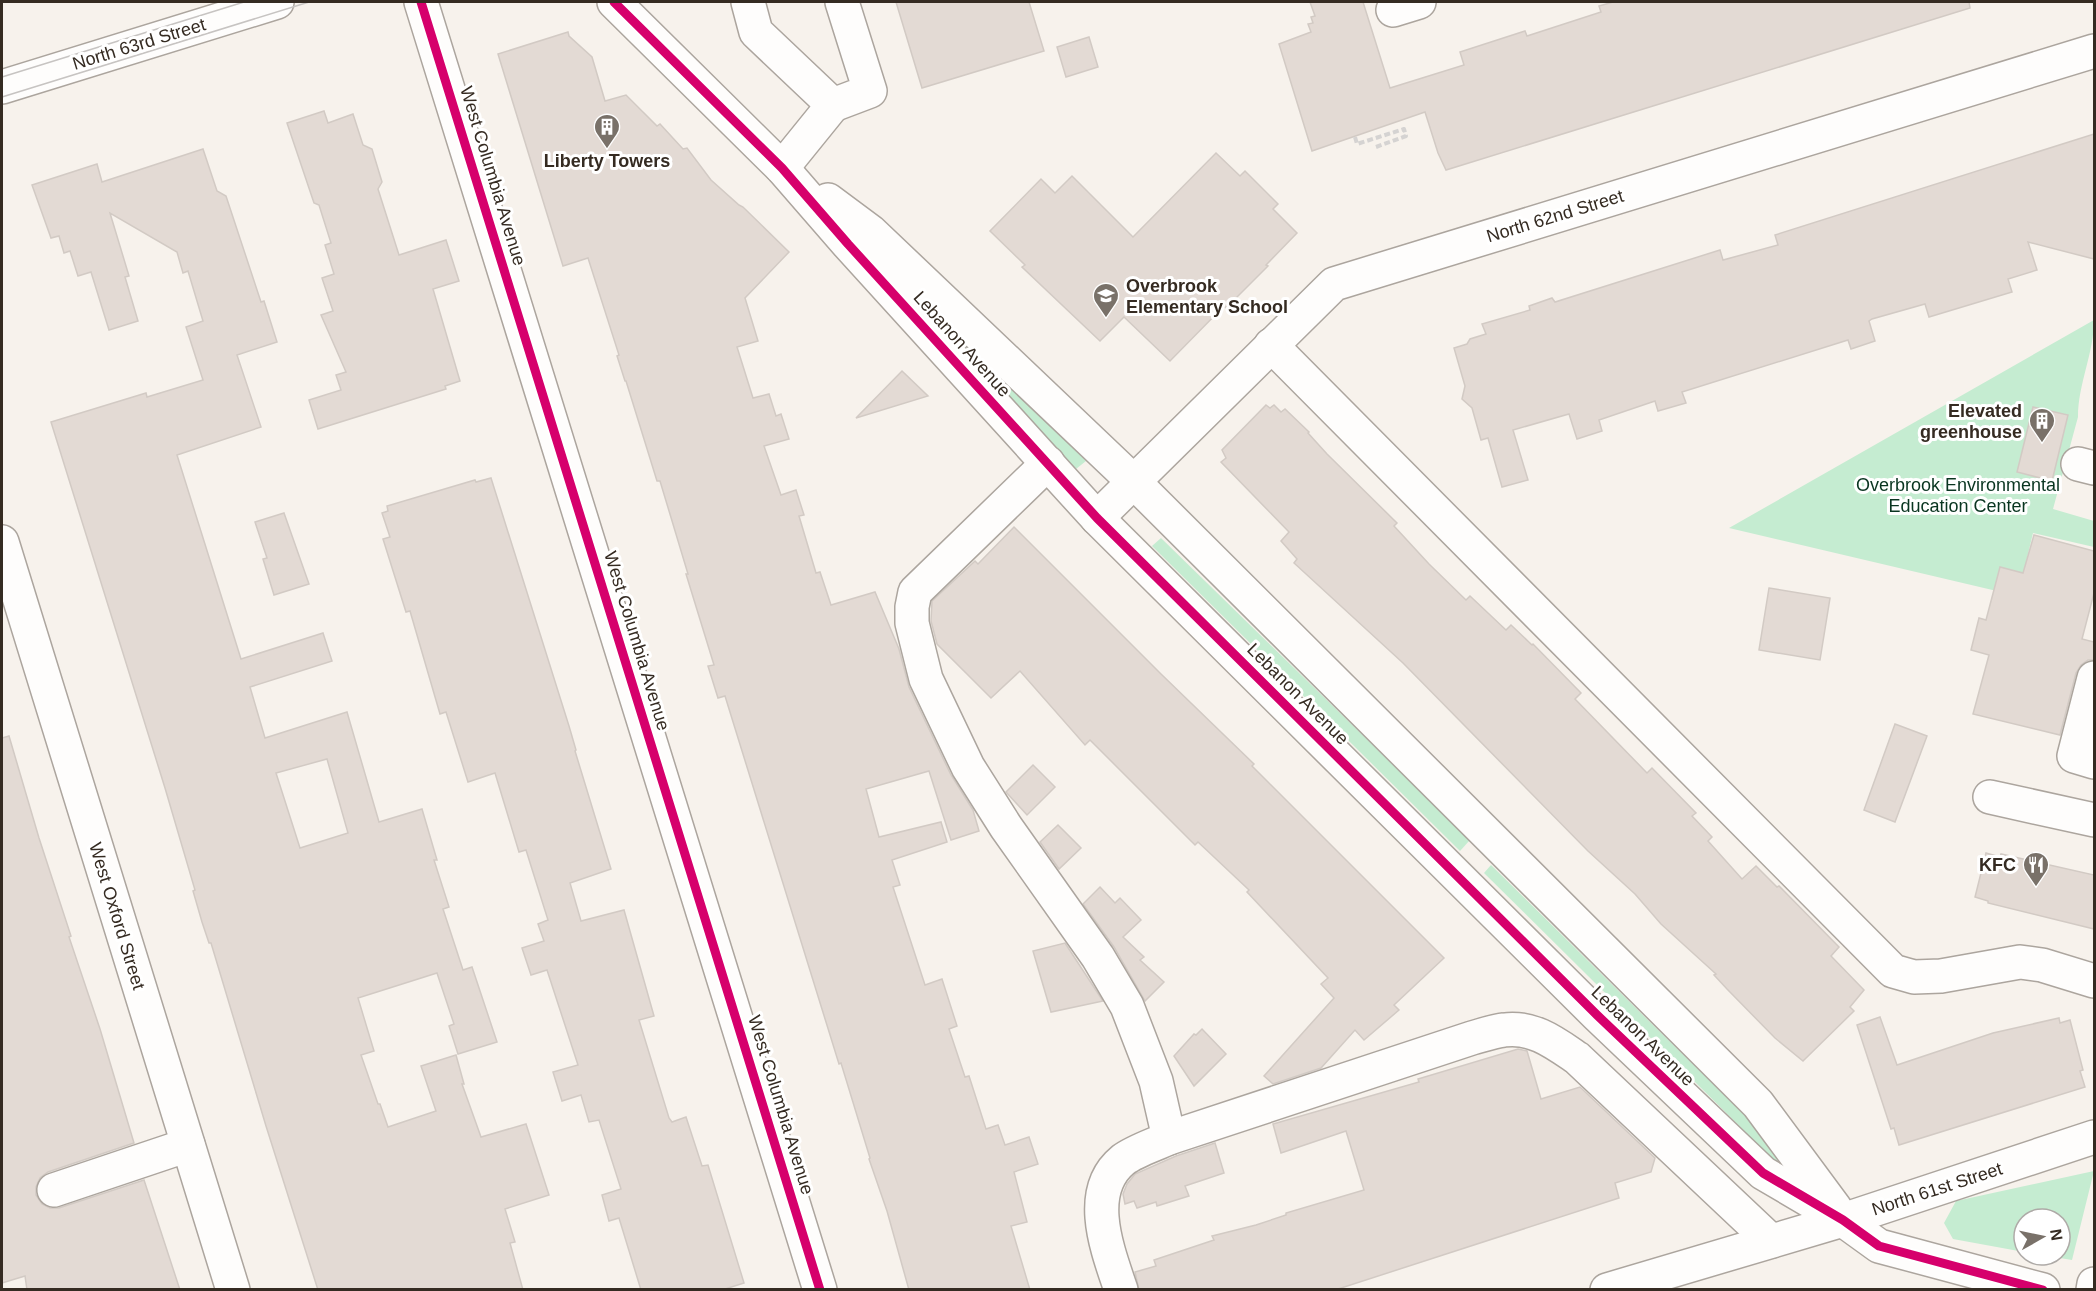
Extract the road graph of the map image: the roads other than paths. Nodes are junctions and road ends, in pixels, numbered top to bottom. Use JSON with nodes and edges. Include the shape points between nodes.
{"nodes":[{"id":1,"x":277,"y":2,"type":"edge"},
{"id":2,"x":421,"y":2,"type":"edge"},
{"id":3,"x":614,"y":2,"type":"edge"},
{"id":4,"x":748,"y":2,"type":"edge"},
{"id":5,"x":842,"y":2,"type":"edge"},
{"id":6,"x":2094,"y":51,"type":"edge"},
{"id":7,"x":2,"y":87,"type":"edge"},
{"id":8,"x":833,"y":105,"type":"junction"},
{"id":9,"x":782,"y":168,"type":"junction"},
{"id":10,"x":1271,"y":345,"type":"junction"},
{"id":11,"x":1048,"y":463,"type":"junction"},
{"id":12,"x":1134,"y":482,"type":"junction"},
{"id":13,"x":1098,"y":518,"type":"junction"},
{"id":14,"x":2,"y":542,"type":"edge"},
{"id":15,"x":2094,"y":678,"type":"edge"},
{"id":16,"x":2094,"y":762,"type":"edge"},
{"id":17,"x":1990,"y":797,"type":"dead end"},
{"id":18,"x":2094,"y":820,"type":"edge"},
{"id":19,"x":1498,"y":845,"type":"junction"},
{"id":20,"x":1462,"y":881,"type":"junction"},
{"id":21,"x":2094,"y":981,"type":"edge"},
{"id":22,"x":2094,"y":1137,"type":"edge"},
{"id":23,"x":1168,"y":1138,"type":"junction"},
{"id":24,"x":188,"y":1145,"type":"junction"},
{"id":25,"x":54,"y":1190,"type":"dead end"},
{"id":26,"x":1844,"y":1220,"type":"junction"},
{"id":27,"x":1771,"y":1241,"type":"junction"},
{"id":28,"x":2094,"y":1284,"type":"edge"},
{"id":29,"x":233,"y":1290,"type":"edge"},
{"id":30,"x":820,"y":1290,"type":"edge"},
{"id":31,"x":1121,"y":1290,"type":"edge"},
{"id":32,"x":1607,"y":1290,"type":"edge"},
{"id":33,"x":2043,"y":1290,"type":"edge"},
{"id":34,"x":2093,"y":1290,"type":"edge"}],
"edges":[{"from":1,"to":7,"type":"main road","name":"North 63rd Street"},
{"from":2,"to":30,"type":"main road","name":"West Columbia Avenue"},
{"from":3,"to":9,"type":"main road","name":"Lebanon Avenue"},
{"from":4,"to":8,"type":"main road","via":[[756,32]]},
{"from":5,"to":8,"type":"main road","via":[[870,92]]},
{"from":6,"to":10,"type":"main road","name":"North 62nd Street","via":[[1334,284]]},
{"from":8,"to":9,"type":"main road"},
{"from":9,"to":11,"type":"main road","name":"Lebanon Avenue"},
{"from":9,"to":12,"type":"main road","name":"Lebanon Avenue","via":[[871,232]]},
{"from":10,"to":12,"type":"main road","name":"North 62nd Street"},
{"from":10,"to":21,"type":"main road","via":[[1893,971],[1914,977],[1941,976],[2020,962],[2042,964]]},
{"from":11,"to":13,"type":"main road","name":"Lebanon Avenue"},
{"from":11,"to":23,"type":"main road","via":[[915,592],[912,623],[926,679],[968,767],[1127,1006],[1156,1081]]},
{"from":12,"to":13,"type":"main road","name":"North 62nd Street"},
{"from":12,"to":19,"type":"main road","name":"Lebanon Avenue"},
{"from":13,"to":20,"type":"main road","name":"Lebanon Avenue"},
{"from":14,"to":24,"type":"main road","name":"West Oxford Street"},
{"from":15,"to":16,"type":"main road","via":[[2074,756]]},
{"from":17,"to":18,"type":"main road"},
{"from":19,"to":20,"type":"main road"},
{"from":19,"to":26,"type":"main road","name":"Lebanon Avenue","via":[[1758,1104]]},
{"from":20,"to":26,"type":"main road","name":"Lebanon Avenue","via":[[1763,1173]]},
{"from":22,"to":26,"type":"main road","name":"North 61st Street"},
{"from":23,"to":27,"type":"main road","via":[[1472,1038],[1504,1030],[1525,1030],[1549,1039],[1577,1058]]},
{"from":23,"to":31,"type":"main road","via":[[1124,1160],[1109,1177],[1102,1194],[1101,1217]]},
{"from":24,"to":25,"type":"main road"},
{"from":24,"to":29,"type":"main road","name":"West Oxford Street"},
{"from":26,"to":27,"type":"main road","name":"North 61st Street"},
{"from":26,"to":33,"type":"main road","name":"Lebanon Avenue","via":[[1879,1246]]},
{"from":27,"to":32,"type":"main road","name":"North 61st Street"},
{"from":28,"to":34,"type":"main road"}]}
